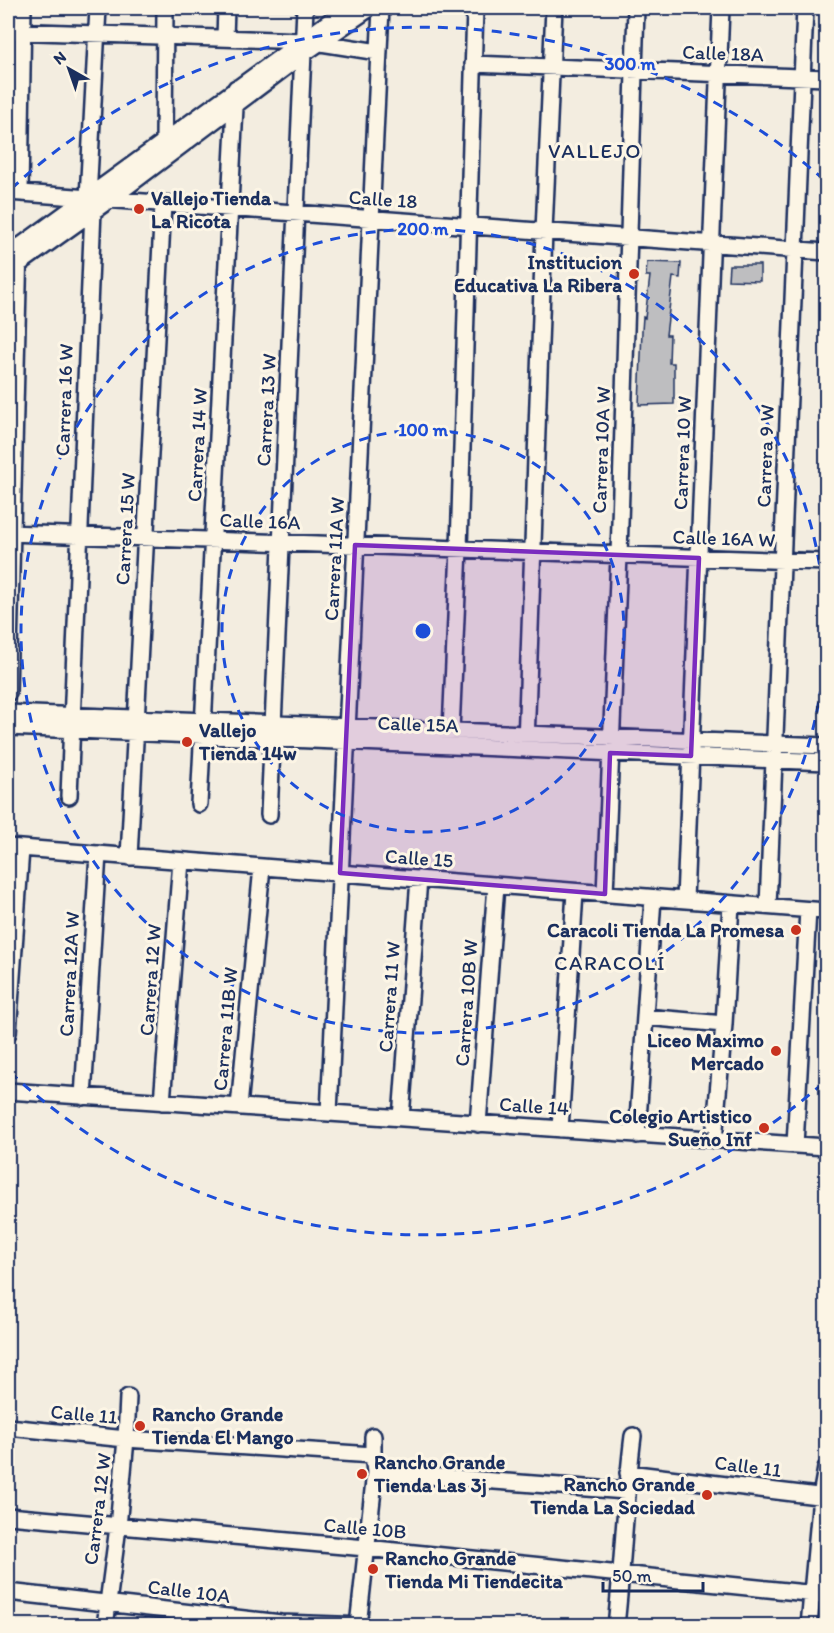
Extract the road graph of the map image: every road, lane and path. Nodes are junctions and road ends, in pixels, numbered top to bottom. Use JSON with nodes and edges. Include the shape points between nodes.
{"nodes":[{"id":1,"x":23,"y":8,"type":"edge"},
{"id":2,"x":98,"y":8,"type":"edge"},
{"id":3,"x":165,"y":8,"type":"edge"},
{"id":4,"x":226,"y":8,"type":"edge"},
{"id":5,"x":305,"y":8,"type":"edge"},
{"id":6,"x":348,"y":8,"type":"edge"},
{"id":7,"x":370,"y":8,"type":"edge"},
{"id":8,"x":381,"y":8,"type":"edge"},
{"id":9,"x":475,"y":8,"type":"edge"},
{"id":10,"x":554,"y":8,"type":"edge"},
{"id":11,"x":636,"y":8,"type":"edge"},
{"id":12,"x":721,"y":8,"type":"edge"},
{"id":13,"x":805,"y":8,"type":"edge"},
{"id":14,"x":15,"y":31,"type":"edge"},
{"id":15,"x":98,"y":34,"type":"junction"},
{"id":16,"x":165,"y":36,"type":"junction"},
{"id":17,"x":225,"y":38,"type":"junction"},
{"id":18,"x":321,"y":43,"type":"junction"},
{"id":19,"x":304,"y":48,"type":"junction"},
{"id":20,"x":378,"y":52,"type":"junction"},
{"id":21,"x":473,"y":64,"type":"junction"},
{"id":22,"x":552,"y":67,"type":"junction"},
{"id":23,"x":634,"y":70,"type":"junction"},
{"id":24,"x":718,"y":74,"type":"junction"},
{"id":25,"x":802,"y":77,"type":"junction"},
{"id":26,"x":826,"y":78,"type":"edge"},
{"id":27,"x":236,"y":88,"type":"junction"},
{"id":28,"x":235,"y":106,"type":"junction"},
{"id":29,"x":166,"y":148,"type":"junction"},
{"id":30,"x":14,"y":193,"type":"edge"},
{"id":31,"x":109,"y":200,"type":"junction"},
{"id":32,"x":90,"y":204,"type":"junction"},
{"id":33,"x":163,"y":204,"type":"junction"},
{"id":34,"x":230,"y":208,"type":"junction"},
{"id":35,"x":296,"y":213,"type":"junction"},
{"id":36,"x":371,"y":219,"type":"junction"},
{"id":37,"x":468,"y":226,"type":"junction"},
{"id":38,"x":544,"y":231,"type":"junction"},
{"id":39,"x":628,"y":238,"type":"junction"},
{"id":40,"x":712,"y":244,"type":"junction"},
{"id":41,"x":795,"y":250,"type":"junction"},
{"id":42,"x":826,"y":252,"type":"edge"},
{"id":43,"x":13,"y":259,"type":"edge"},
{"id":44,"x":12,"y":372,"type":"edge"},
{"id":45,"x":10,"y":533,"type":"edge"},
{"id":46,"x":79,"y":535,"type":"junction"},
{"id":47,"x":146,"y":538,"type":"junction"},
{"id":48,"x":213,"y":540,"type":"junction"},
{"id":49,"x":281,"y":543,"type":"junction"},
{"id":50,"x":355,"y":545,"type":"junction"},
{"id":51,"x":459,"y":549,"type":"junction"},
{"id":52,"x":532,"y":552,"type":"junction"},
{"id":53,"x":619,"y":555,"type":"junction"},
{"id":54,"x":699,"y":558,"type":"junction"},
{"id":55,"x":782,"y":561,"type":"junction"},
{"id":56,"x":826,"y":562,"type":"edge"},
{"id":57,"x":8,"y":693,"type":"edge"},
{"id":58,"x":8,"y":713,"type":"edge"},
{"id":59,"x":72,"y":723,"type":"junction"},
{"id":60,"x":136,"y":725,"type":"junction"},
{"id":61,"x":8,"y":727,"type":"edge"},
{"id":62,"x":203,"y":728,"type":"junction"},
{"id":63,"x":273,"y":731,"type":"junction"},
{"id":64,"x":451,"y":731,"type":"junction"},
{"id":65,"x":346,"y":734,"type":"junction"},
{"id":66,"x":434,"y":738,"type":"junction"},
{"id":67,"x":692,"y":741,"type":"junction"},
{"id":68,"x":527,"y":742,"type":"junction"},
{"id":69,"x":775,"y":744,"type":"junction"},
{"id":70,"x":610,"y":745,"type":"junction"},
{"id":71,"x":826,"y":746,"type":"edge"},
{"id":72,"x":691,"y":756,"type":"junction"},
{"id":73,"x":774,"y":760,"type":"junction"},
{"id":74,"x":826,"y":762,"type":"edge"},
{"id":75,"x":69,"y":796,"type":"dead end"},
{"id":76,"x":199,"y":804,"type":"dead end"},
{"id":77,"x":269,"y":815,"type":"dead end"},
{"id":78,"x":14,"y":848,"type":"edge"},
{"id":79,"x":98,"y":854,"type":"junction"},
{"id":80,"x":129,"y":857,"type":"junction"},
{"id":81,"x":181,"y":861,"type":"junction"},
{"id":82,"x":262,"y":867,"type":"junction"},
{"id":83,"x":340,"y":873,"type":"junction"},
{"id":84,"x":419,"y":879,"type":"junction"},
{"id":85,"x":496,"y":885,"type":"junction"},
{"id":86,"x":575,"y":891,"type":"junction"},
{"id":87,"x":605,"y":894,"type":"junction"},
{"id":88,"x":653,"y":897,"type":"junction"},
{"id":89,"x":685,"y":900,"type":"junction"},
{"id":90,"x":730,"y":904,"type":"junction"},
{"id":91,"x":768,"y":906,"type":"junction"},
{"id":92,"x":807,"y":910,"type":"junction"},
{"id":93,"x":826,"y":911,"type":"edge"},
{"id":94,"x":645,"y":1017,"type":"junction"},
{"id":95,"x":724,"y":1024,"type":"junction"},
{"id":96,"x":8,"y":1033,"type":"edge"},
{"id":97,"x":8,"y":1091,"type":"edge"},
{"id":98,"x":83,"y":1097,"type":"junction"},
{"id":99,"x":162,"y":1102,"type":"junction"},
{"id":100,"x":239,"y":1107,"type":"junction"},
{"id":101,"x":329,"y":1113,"type":"junction"},
{"id":102,"x":401,"y":1118,"type":"junction"},
{"id":103,"x":478,"y":1124,"type":"junction"},
{"id":104,"x":560,"y":1129,"type":"junction"},
{"id":105,"x":637,"y":1135,"type":"junction"},
{"id":106,"x":714,"y":1140,"type":"junction"},
{"id":107,"x":795,"y":1145,"type":"junction"},
{"id":108,"x":826,"y":1148,"type":"edge"},
{"id":109,"x":128,"y":1397,"type":"dead end"},
{"id":110,"x":8,"y":1427,"type":"edge"},
{"id":111,"x":373,"y":1436,"type":"dead end"},
{"id":112,"x":633,"y":1436,"type":"dead end"},
{"id":113,"x":126,"y":1439,"type":"junction"},
{"id":114,"x":373,"y":1455,"type":"junction"},
{"id":115,"x":826,"y":1468,"type":"edge"},
{"id":116,"x":375,"y":1472,"type":"junction"},
{"id":117,"x":628,"y":1473,"type":"junction"},
{"id":118,"x":626,"y":1491,"type":"junction"},
{"id":119,"x":824,"y":1496,"type":"edge"},
{"id":120,"x":8,"y":1516,"type":"edge"},
{"id":121,"x":118,"y":1527,"type":"junction"},
{"id":122,"x":366,"y":1548,"type":"junction"},
{"id":123,"x":622,"y":1575,"type":"junction"},
{"id":124,"x":8,"y":1592,"type":"edge"},
{"id":125,"x":820,"y":1595,"type":"edge"},
{"id":126,"x":107,"y":1603,"type":"junction"},
{"id":127,"x":358,"y":1625,"type":"edge"},
{"id":128,"x":105,"y":1626,"type":"edge"},
{"id":129,"x":366,"y":1626,"type":"edge"},
{"id":130,"x":616,"y":1626,"type":"edge"},
{"id":131,"x":810,"y":1626,"type":"edge"}],
"edges":[{"from":1,"to":14,"type":"street"},
{"from":2,"to":15,"type":"street","name":"Carrera 16 W"},
{"from":3,"to":16,"type":"street"},
{"from":4,"to":17,"type":"street"},
{"from":5,"to":19,"type":"street","name":"Carrera 13 W"},
{"from":6,"to":19,"type":"street"},
{"from":7,"to":18,"type":"street"},
{"from":8,"to":20,"type":"street","name":"Carrera 11A W"},
{"from":9,"to":21,"type":"street"},
{"from":10,"to":22,"type":"street"},
{"from":11,"to":23,"type":"street","name":"Carrera 10A W"},
{"from":12,"to":24,"type":"street","name":"Carrera 10 W"},
{"from":13,"to":25,"type":"street","name":"Carrera 9 W"},
{"from":14,"to":15,"type":"street"},
{"from":14,"to":30,"type":"street"},
{"from":15,"to":16,"type":"street"},
{"from":15,"to":32,"type":"street","name":"Carrera 16 W"},
{"from":16,"to":17,"type":"street"},
{"from":16,"to":29,"type":"street"},
{"from":17,"to":19,"type":"street"},
{"from":18,"to":19,"type":"street"},
{"from":18,"to":20,"type":"street"},
{"from":19,"to":27,"type":"street"},
{"from":19,"to":28,"type":"street"},
{"from":19,"to":35,"type":"street","name":"Carrera 13 W"},
{"from":20,"to":36,"type":"street","name":"Carrera 11A W"},
{"from":21,"to":22,"type":"street","name":"Calle 18A"},
{"from":21,"to":37,"type":"street"},
{"from":22,"to":23,"type":"street","name":"Calle 18A"},
{"from":22,"to":38,"type":"street"},
{"from":23,"to":24,"type":"street","name":"Calle 18A"},
{"from":23,"to":39,"type":"street","name":"Carrera 10A W"},
{"from":24,"to":25,"type":"street","name":"Calle 18A"},
{"from":24,"to":40,"type":"street","name":"Carrera 10 W"},
{"from":25,"to":26,"type":"street","name":"Calle 18A"},
{"from":25,"to":41,"type":"street","name":"Carrera 9 W"},
{"from":27,"to":28,"type":"street","name":"Carrera 14 W"},
{"from":27,"to":29,"type":"street"},
{"from":28,"to":29,"type":"street"},
{"from":28,"to":34,"type":"street","name":"Carrera 14 W"},
{"from":29,"to":31,"type":"street"},
{"from":29,"to":32,"type":"street"},
{"from":30,"to":32,"type":"street"},
{"from":31,"to":32,"type":"street"},
{"from":31,"to":33,"type":"street","name":"Calle 18"},
{"from":32,"to":43,"type":"street"},
{"from":32,"to":46,"type":"street","name":"Carrera 16 W"},
{"from":33,"to":34,"type":"street","name":"Calle 18"},
{"from":33,"to":47,"type":"street","name":"Carrera 15 W"},
{"from":34,"to":35,"type":"street","name":"Calle 18"},
{"from":34,"to":48,"type":"street","name":"Carrera 14 W"},
{"from":35,"to":36,"type":"street","name":"Calle 18"},
{"from":35,"to":49,"type":"street","name":"Carrera 13 W"},
{"from":36,"to":37,"type":"street","name":"Calle 18"},
{"from":36,"to":50,"type":"street","name":"Carrera 11A W"},
{"from":37,"to":38,"type":"street","name":"Calle 18"},
{"from":37,"to":51,"type":"street"},
{"from":38,"to":39,"type":"street","name":"Calle 18"},
{"from":38,"to":52,"type":"street"},
{"from":39,"to":40,"type":"street","name":"Calle 18"},
{"from":39,"to":53,"type":"street","name":"Carrera 10A W"},
{"from":40,"to":41,"type":"street","name":"Calle 18"},
{"from":40,"to":54,"type":"street","name":"Carrera 10 W"},
{"from":41,"to":42,"type":"street","name":"Calle 18"},
{"from":41,"to":55,"type":"street","name":"Carrera 9 W"},
{"from":43,"to":44,"type":"street"},
{"from":44,"to":45,"type":"street"},
{"from":45,"to":46,"type":"street","name":"Calle 16A"},
{"from":45,"to":57,"type":"street"},
{"from":46,"to":47,"type":"street","name":"Calle 16A"},
{"from":46,"to":59,"type":"street","name":"Carrera 16 W"},
{"from":47,"to":48,"type":"street","name":"Calle 16A"},
{"from":47,"to":60,"type":"street","name":"Carrera 15 W"},
{"from":48,"to":49,"type":"street","name":"Calle 16A"},
{"from":48,"to":62,"type":"street","name":"Carrera 14 W"},
{"from":49,"to":50,"type":"street","name":"Calle 16A"},
{"from":49,"to":63,"type":"street","name":"Carrera 13 W"},
{"from":50,"to":51,"type":"street","name":"Calle 16A"},
{"from":50,"to":65,"type":"street","name":"Carrera 11A W"},
{"from":51,"to":52,"type":"street","name":"Calle 16A"},
{"from":51,"to":64,"type":"street"},
{"from":52,"to":53,"type":"street","name":"Calle 16A"},
{"from":52,"to":68,"type":"street"},
{"from":53,"to":54,"type":"street","name":"Calle 16A W"},
{"from":53,"to":70,"type":"street","name":"Carrera 10A W"},
{"from":54,"to":55,"type":"street","name":"Calle 16A W"},
{"from":54,"to":67,"type":"street","name":"Carrera 10 W"},
{"from":55,"to":56,"type":"street","name":"Calle 16A W"},
{"from":55,"to":69,"type":"street","name":"Carrera 9 W"},
{"from":58,"to":59,"type":"street","name":"Calle 15A"},
{"from":59,"to":60,"type":"street","name":"Calle 15A"},
{"from":59,"to":61,"type":"street","name":"Calle 15A"},
{"from":59,"to":75,"type":"street","name":"Carrera 16 W"},
{"from":60,"to":62,"type":"street","name":"Calle 15A"},
{"from":60,"to":80,"type":"street","name":"Carrera 15 W"},
{"from":62,"to":63,"type":"street","name":"Calle 15A"},
{"from":62,"to":76,"type":"street","name":"Carrera 14 W"},
{"from":63,"to":65,"type":"street","name":"Calle 15A"},
{"from":63,"to":77,"type":"street","name":"Carrera 13 W"},
{"from":64,"to":66,"type":"street","name":"Calle 15A"},
{"from":64,"to":68,"type":"street","name":"Calle 15A"},
{"from":65,"to":66,"type":"street","name":"Calle 15A"},
{"from":65,"to":83,"type":"street","name":"Carrera 11A W"},
{"from":66,"to":68,"type":"street","name":"Calle 15A"},
{"from":67,"to":69,"type":"street","name":"Calle 15A"},
{"from":67,"to":70,"type":"street","name":"Calle 15A"},
{"from":67,"to":72,"type":"street","name":"Carrera 10 W"},
{"from":68,"to":70,"type":"street","name":"Calle 15A"},
{"from":69,"to":71,"type":"street","name":"Calle 15A"},
{"from":69,"to":73,"type":"street","name":"Carrera 9 W"},
{"from":70,"to":72,"type":"street","name":"Calle 15A"},
{"from":70,"to":87,"type":"street","name":"Carrera 10A W"},
{"from":72,"to":73,"type":"street","name":"Calle 15A"},
{"from":72,"to":89,"type":"street","name":"Carrera 10 W"},
{"from":73,"to":74,"type":"street","name":"Calle 15A"},
{"from":73,"to":91,"type":"street","name":"Carrera 9 W"},
{"from":78,"to":79,"type":"street","name":"Calle 15"},
{"from":78,"to":96,"type":"street"},
{"from":79,"to":80,"type":"street","name":"Calle 15"},
{"from":79,"to":98,"type":"street","name":"Carrera 12A W"},
{"from":80,"to":81,"type":"street","name":"Calle 15"},
{"from":81,"to":82,"type":"street","name":"Calle 15"},
{"from":81,"to":99,"type":"street","name":"Carrera 12 W"},
{"from":82,"to":83,"type":"street","name":"Calle 15"},
{"from":82,"to":100,"type":"street","name":"Carrera 11B W"},
{"from":83,"to":84,"type":"street","name":"Calle 15"},
{"from":83,"to":101,"type":"street","name":"Carrera 11A W"},
{"from":84,"to":85,"type":"street","name":"Calle 15"},
{"from":84,"to":102,"type":"street","name":"Carrera 11 W"},
{"from":85,"to":86,"type":"street","name":"Calle 15"},
{"from":85,"to":103,"type":"street","name":"Carrera 10B W"},
{"from":86,"to":87,"type":"street","name":"Calle 15"},
{"from":86,"to":104,"type":"street"},
{"from":87,"to":88,"type":"street","name":"Calle 15"},
{"from":88,"to":89,"type":"street","name":"Calle 15"},
{"from":88,"to":94,"type":"street"},
{"from":89,"to":90,"type":"street","name":"Calle 15"},
{"from":90,"to":91,"type":"street","name":"Calle 15"},
{"from":90,"to":95,"type":"street"},
{"from":91,"to":92,"type":"street","name":"Calle 15"},
{"from":92,"to":93,"type":"street","name":"Calle 15"},
{"from":92,"to":107,"type":"street"},
{"from":94,"to":95,"type":"street"},
{"from":94,"to":105,"type":"street"},
{"from":95,"to":106,"type":"street"},
{"from":97,"to":98,"type":"street","name":"Carrera 11B W"},
{"from":98,"to":99,"type":"street","name":"Carrera 11B W"},
{"from":99,"to":100,"type":"street","name":"Carrera 11B W"},
{"from":100,"to":101,"type":"street","name":"Calle 14"},
{"from":101,"to":102,"type":"street","name":"Calle 14"},
{"from":102,"to":103,"type":"street","name":"Calle 14"},
{"from":103,"to":104,"type":"street","name":"Calle 14"},
{"from":104,"to":105,"type":"street","name":"Calle 14"},
{"from":105,"to":106,"type":"street","name":"Calle 14"},
{"from":106,"to":107,"type":"street","name":"Calle 14"},
{"from":107,"to":108,"type":"street","name":"Calle 14"},
{"from":109,"to":113,"type":"street","name":"Carrera 12 W"},
{"from":110,"to":113,"type":"street","name":"Calle 11"},
{"from":111,"to":114,"type":"street"},
{"from":112,"to":117,"type":"street"},
{"from":113,"to":114,"type":"street","name":"Calle 11"},
{"from":113,"to":121,"type":"street","name":"Carrera 12 W"},
{"from":114,"to":116,"type":"street"},
{"from":115,"to":119,"type":"street"},
{"from":116,"to":118,"type":"street"},
{"from":116,"to":122,"type":"street"},
{"from":117,"to":118,"type":"street"},
{"from":117,"to":119,"type":"street","name":"Calle 11"},
{"from":118,"to":123,"type":"street"},
{"from":119,"to":125,"type":"street"},
{"from":120,"to":121,"type":"street","name":"Calle 10B"},
{"from":121,"to":122,"type":"street","name":"Calle 10B"},
{"from":121,"to":126,"type":"street","name":"Carrera 12 W"},
{"from":122,"to":123,"type":"street","name":"Calle 10B"},
{"from":122,"to":127,"type":"street"},
{"from":123,"to":125,"type":"street","name":"Calle 10B"},
{"from":123,"to":130,"type":"street"},
{"from":124,"to":126,"type":"street","name":"Calle 10A"},
{"from":125,"to":131,"type":"street"},
{"from":126,"to":127,"type":"street","name":"Calle 10A","via":[[281,1623]]},
{"from":126,"to":128,"type":"street","name":"Carrera 12 W"},
{"from":127,"to":129,"type":"street","name":"Calle 10A"}]}
